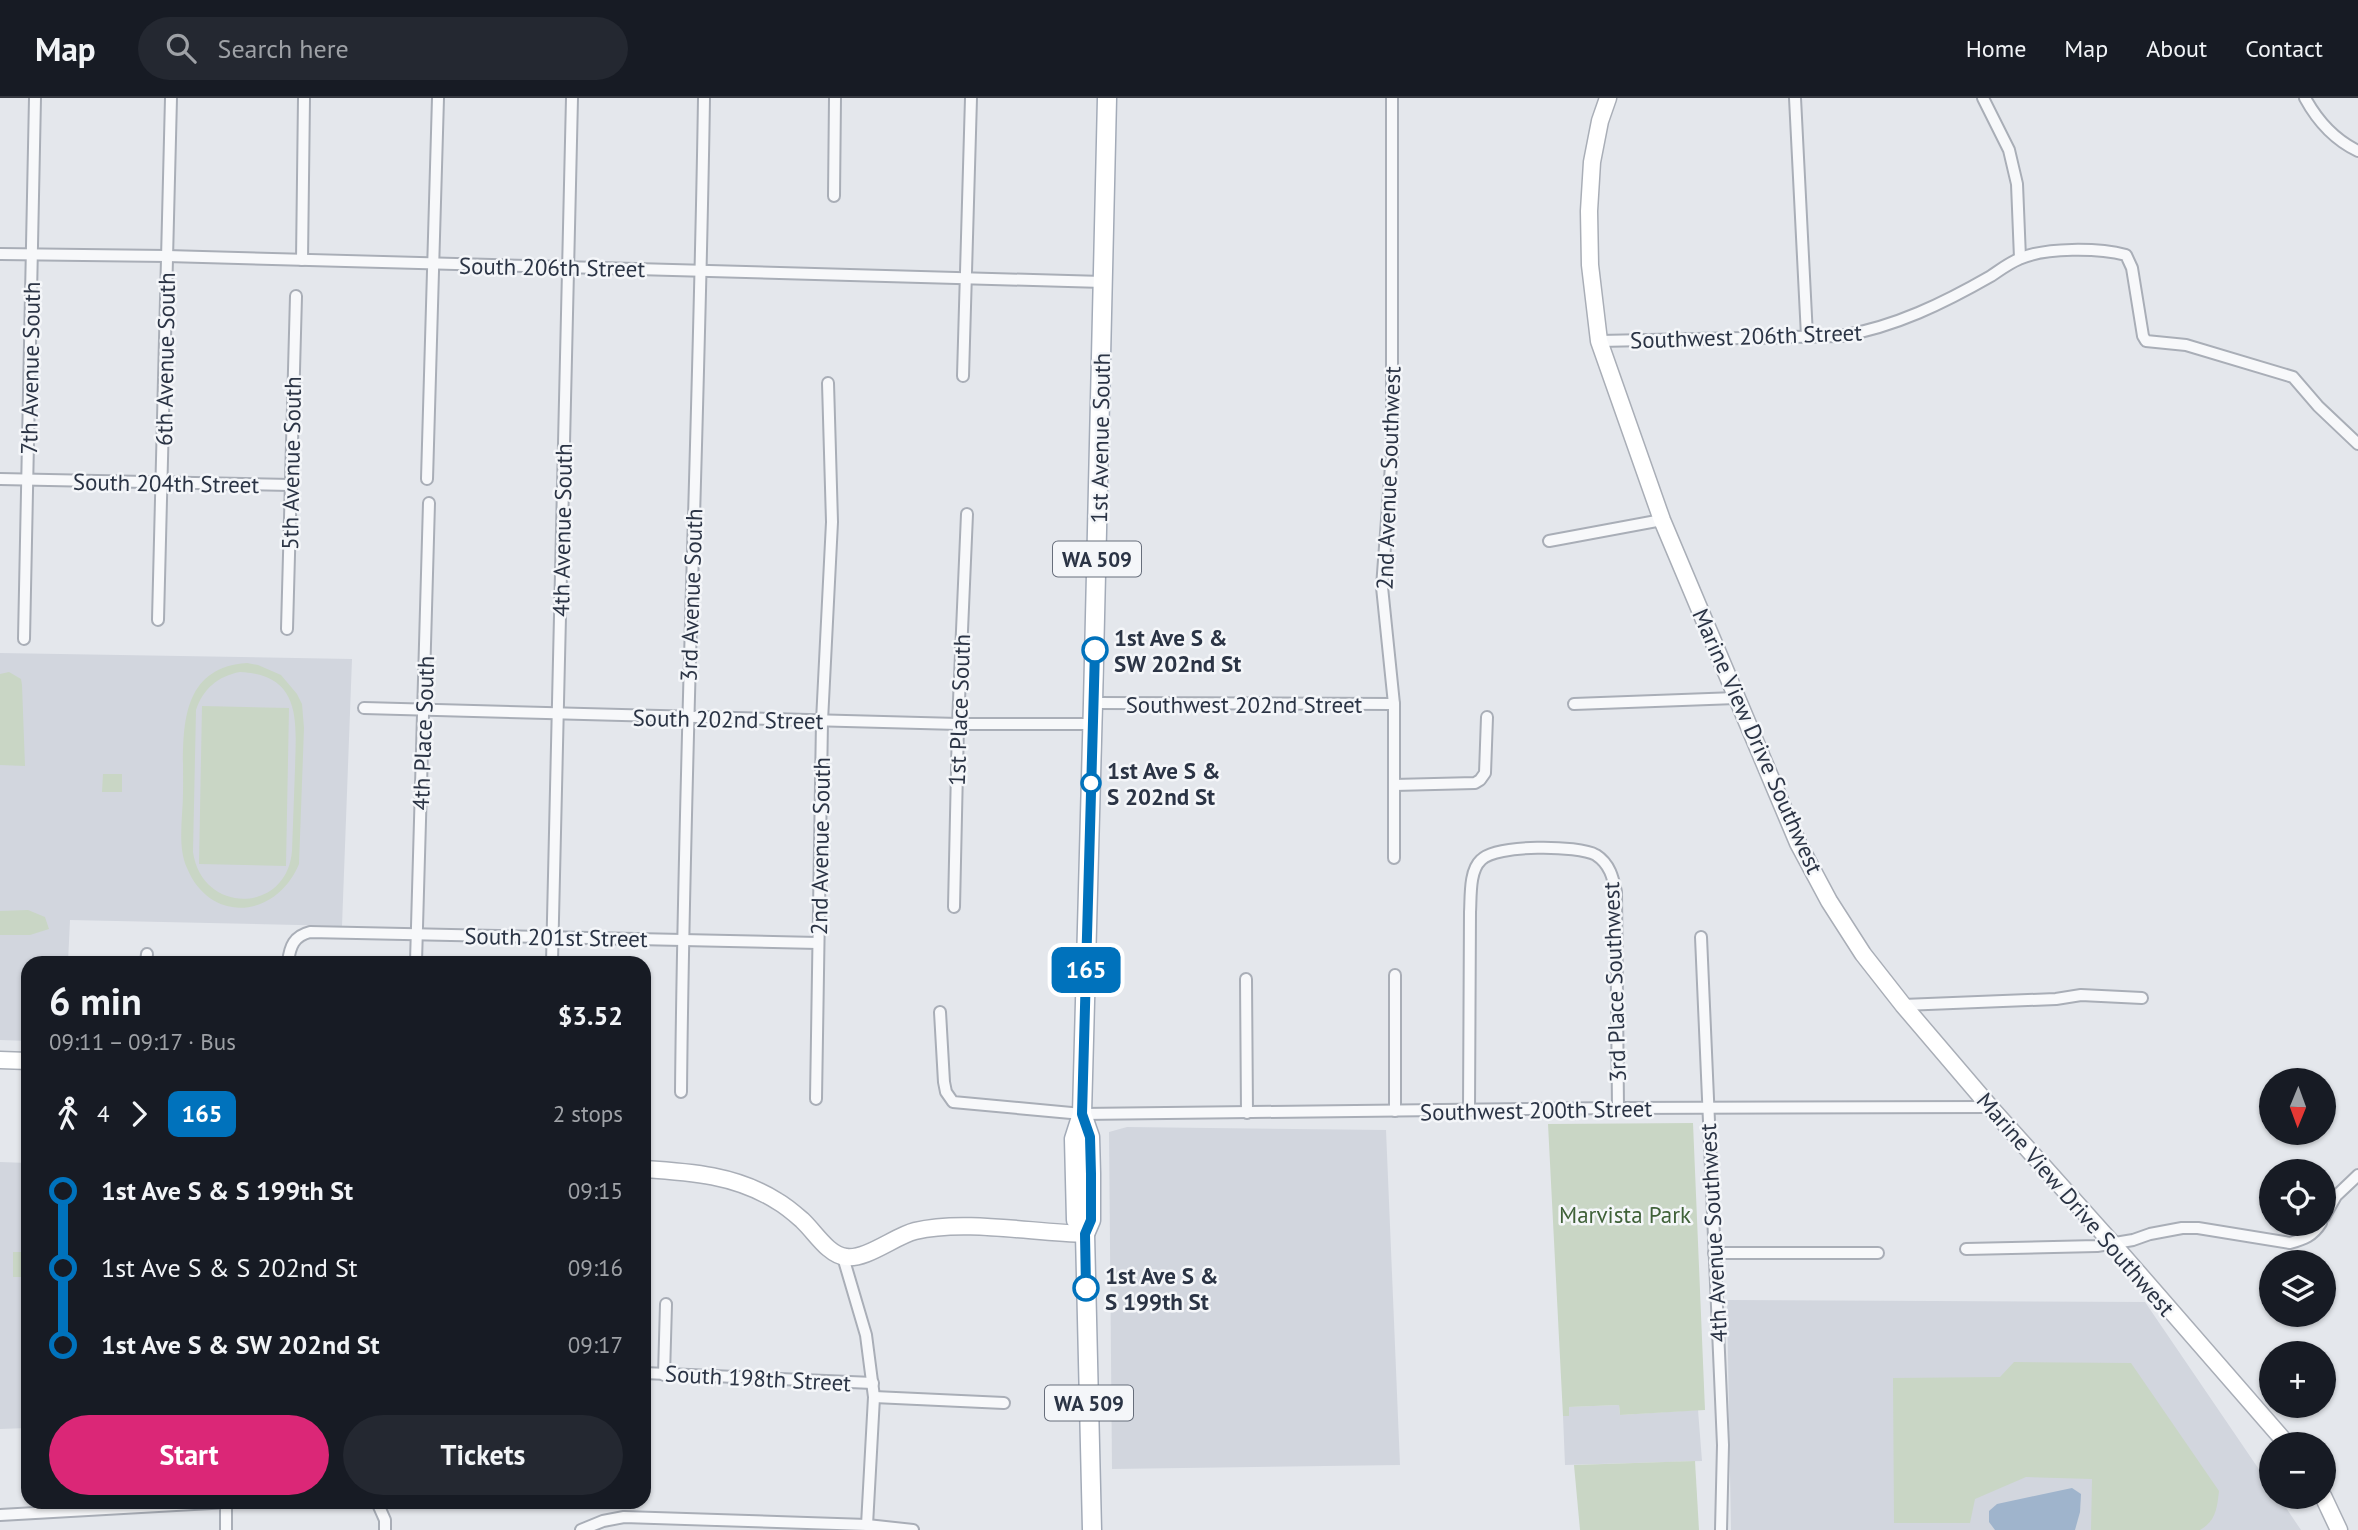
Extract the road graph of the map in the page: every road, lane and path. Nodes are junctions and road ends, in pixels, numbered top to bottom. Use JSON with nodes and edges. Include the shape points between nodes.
{"nodes":[{"id":1,"x":35,"y":98,"type":"edge"},
{"id":2,"x":171,"y":98,"type":"edge"},
{"id":3,"x":303,"y":98,"type":"edge"},
{"id":4,"x":438,"y":98,"type":"edge"},
{"id":5,"x":572,"y":98,"type":"edge"},
{"id":6,"x":704,"y":98,"type":"edge"},
{"id":7,"x":835,"y":98,"type":"edge"},
{"id":8,"x":971,"y":98,"type":"edge"},
{"id":9,"x":1107,"y":98,"type":"edge"},
{"id":10,"x":1392,"y":98,"type":"edge"},
{"id":11,"x":1608,"y":98,"type":"edge"},
{"id":12,"x":1795,"y":98,"type":"edge"},
{"id":13,"x":1983,"y":98,"type":"edge"},
{"id":14,"x":2305,"y":98,"type":"edge"},
{"id":15,"x":2358,"y":151,"type":"edge"},
{"id":16,"x":834,"y":196,"type":"dead end"},
{"id":17,"x":0,"y":254,"type":"edge"},
{"id":18,"x":32,"y":254,"type":"junction"},
{"id":19,"x":167,"y":256,"type":"junction"},
{"id":20,"x":2020,"y":258,"type":"junction"},
{"id":21,"x":302,"y":260,"type":"junction"},
{"id":22,"x":435,"y":264,"type":"junction"},
{"id":23,"x":568,"y":267,"type":"junction"},
{"id":24,"x":702,"y":270,"type":"junction"},
{"id":25,"x":967,"y":278,"type":"junction"},
{"id":26,"x":1103,"y":282,"type":"junction"},
{"id":27,"x":296,"y":296,"type":"dead end"},
{"id":28,"x":1807,"y":336,"type":"junction"},
{"id":29,"x":1599,"y":341,"type":"junction"},
{"id":30,"x":963,"y":376,"type":"dead end"},
{"id":31,"x":828,"y":383,"type":"dead end"},
{"id":32,"x":2358,"y":444,"type":"edge"},
{"id":33,"x":0,"y":479,"type":"edge"},
{"id":34,"x":27,"y":479,"type":"junction"},
{"id":35,"x":427,"y":479,"type":"dead end"},
{"id":36,"x":162,"y":483,"type":"junction"},
{"id":37,"x":290,"y":485,"type":"junction"},
{"id":38,"x":429,"y":503,"type":"dead end"},
{"id":39,"x":967,"y":514,"type":"dead end"},
{"id":40,"x":1662,"y":520,"type":"junction"},
{"id":41,"x":1549,"y":541,"type":"dead end"},
{"id":42,"x":158,"y":621,"type":"dead end"},
{"id":43,"x":287,"y":629,"type":"dead end"},
{"id":44,"x":24,"y":639,"type":"dead end"},
{"id":45,"x":1736,"y":698,"type":"junction"},
{"id":46,"x":1093,"y":703,"type":"junction"},
{"id":47,"x":1394,"y":704,"type":"junction"},
{"id":48,"x":1574,"y":704,"type":"dead end"},
{"id":49,"x":364,"y":708,"type":"dead end"},
{"id":50,"x":424,"y":710,"type":"junction"},
{"id":51,"x":557,"y":715,"type":"junction"},
{"id":52,"x":1487,"y":716,"type":"dead end"},
{"id":53,"x":687,"y":718,"type":"junction"},
{"id":54,"x":822,"y":720,"type":"junction"},
{"id":55,"x":958,"y":724,"type":"junction"},
{"id":56,"x":1093,"y":724,"type":"junction"},
{"id":57,"x":1394,"y":785,"type":"junction"},
{"id":58,"x":1394,"y":858,"type":"dead end"},
{"id":59,"x":954,"y":907,"type":"dead end"},
{"id":60,"x":416,"y":935,"type":"junction"},
{"id":61,"x":553,"y":937,"type":"junction"},
{"id":62,"x":1701,"y":937,"type":"dead end"},
{"id":63,"x":682,"y":940,"type":"junction"},
{"id":64,"x":818,"y":943,"type":"junction"},
{"id":65,"x":289,"y":956,"type":"edge"},
{"id":66,"x":416,"y":956,"type":"edge"},
{"id":67,"x":552,"y":956,"type":"edge"},
{"id":68,"x":1395,"y":975,"type":"dead end"},
{"id":69,"x":1246,"y":979,"type":"dead end"},
{"id":70,"x":2142,"y":998,"type":"dead end"},
{"id":71,"x":1903,"y":1004,"type":"junction"},
{"id":72,"x":940,"y":1012,"type":"dead end"},
{"id":73,"x":0,"y":1060,"type":"edge"},
{"id":74,"x":21,"y":1061,"type":"edge"},
{"id":75,"x":681,"y":1092,"type":"dead end"},
{"id":76,"x":816,"y":1099,"type":"dead end"},
{"id":77,"x":1990,"y":1107,"type":"junction"},
{"id":78,"x":1618,"y":1108,"type":"junction"},
{"id":79,"x":1707,"y":1109,"type":"junction"},
{"id":80,"x":1469,"y":1110,"type":"junction"},
{"id":81,"x":1395,"y":1111,"type":"junction"},
{"id":82,"x":1247,"y":1113,"type":"junction"},
{"id":83,"x":1082,"y":1114,"type":"junction"},
{"id":84,"x":651,"y":1170,"type":"edge"},
{"id":85,"x":2358,"y":1175,"type":"edge"},
{"id":86,"x":2336,"y":1196,"type":"edge"},
{"id":87,"x":1085,"y":1234,"type":"junction"},
{"id":88,"x":2309,"y":1236,"type":"edge"},
{"id":89,"x":2112,"y":1243,"type":"junction"},
{"id":90,"x":1966,"y":1249,"type":"dead end"},
{"id":91,"x":1714,"y":1253,"type":"junction"},
{"id":92,"x":1878,"y":1253,"type":"dead end"},
{"id":93,"x":843,"y":1257,"type":"junction"},
{"id":94,"x":666,"y":1304,"type":"dead end"},
{"id":95,"x":651,"y":1374,"type":"edge"},
{"id":96,"x":664,"y":1375,"type":"junction"},
{"id":97,"x":873,"y":1383,"type":"junction"},
{"id":98,"x":874,"y":1398,"type":"junction"},
{"id":99,"x":1004,"y":1403,"type":"dead end"},
{"id":100,"x":2277,"y":1432,"type":"edge"},
{"id":101,"x":105,"y":1509,"type":"edge"},
{"id":102,"x":228,"y":1509,"type":"edge"},
{"id":103,"x":380,"y":1509,"type":"edge"},
{"id":104,"x":2329,"y":1509,"type":"edge"},
{"id":105,"x":0,"y":1515,"type":"edge"},
{"id":106,"x":867,"y":1525,"type":"junction"},
{"id":107,"x":226,"y":1530,"type":"edge"},
{"id":108,"x":385,"y":1530,"type":"edge"},
{"id":109,"x":582,"y":1530,"type":"edge"},
{"id":110,"x":913,"y":1530,"type":"edge"},
{"id":111,"x":1092,"y":1530,"type":"edge"},
{"id":112,"x":1721,"y":1530,"type":"edge"},
{"id":113,"x":2339,"y":1530,"type":"edge"}],
"edges":[{"from":1,"to":18,"type":"street","name":"7th Avenue South"},
{"from":2,"to":19,"type":"street","name":"6th Avenue South"},
{"from":3,"to":21,"type":"street"},
{"from":4,"to":22,"type":"street"},
{"from":5,"to":23,"type":"street","name":"4th Avenue South"},
{"from":6,"to":24,"type":"street","name":"3rd Avenue South"},
{"from":7,"to":16,"type":"street"},
{"from":8,"to":25,"type":"street"},
{"from":9,"to":26,"type":"main road","name":"1st Avenue South","number":"WA 509"},
{"from":10,"to":47,"type":"street","name":"2nd Avenue Southwest","via":[[1392,452],[1382,587]]},
{"from":11,"to":29,"type":"street","name":"Marine View Drive Southwest","via":[[1592,162],[1589,211]]},
{"from":12,"to":28,"type":"street"},
{"from":13,"to":20,"type":"street","via":[[2009,150],[2017,184]]},
{"from":14,"to":15,"type":"street","via":[[2332,135]]},
{"from":17,"to":18,"type":"street","name":"South 206th Street"},
{"from":18,"to":19,"type":"street","name":"South 206th Street"},
{"from":18,"to":34,"type":"street","name":"7th Avenue South"},
{"from":19,"to":21,"type":"street","name":"South 206th Street"},
{"from":19,"to":36,"type":"street","name":"6th Avenue South"},
{"from":20,"to":28,"type":"street","name":"Southwest 206th Street","via":[[1903,321],[1841,336]]},
{"from":20,"to":32,"type":"street","name":"Southwest 206th Street","via":[[2070,251],[2126,255],[2146,341],[2186,345],[2293,377]]},
{"from":21,"to":22,"type":"street","name":"South 206th Street"},
{"from":22,"to":23,"type":"street","name":"South 206th Street"},
{"from":22,"to":35,"type":"street"},
{"from":23,"to":24,"type":"street","name":"South 206th Street"},
{"from":23,"to":51,"type":"street","name":"4th Avenue South"},
{"from":24,"to":25,"type":"street","name":"South 206th Street"},
{"from":24,"to":53,"type":"street","name":"3rd Avenue South"},
{"from":25,"to":26,"type":"street","name":"South 206th Street"},
{"from":25,"to":30,"type":"street"},
{"from":26,"to":46,"type":"main road","name":"1st Avenue South","number":"WA 509"},
{"from":27,"to":37,"type":"street","name":"5th Avenue South"},
{"from":28,"to":29,"type":"street","name":"Southwest 206th Street"},
{"from":29,"to":40,"type":"street","name":"Marine View Drive Southwest"},
{"from":31,"to":54,"type":"street","name":"2nd Avenue South","via":[[832,522]]},
{"from":33,"to":34,"type":"street","name":"South 204th Street"},
{"from":34,"to":36,"type":"street","name":"South 204th Street"},
{"from":34,"to":44,"type":"street","name":"7th Avenue South"},
{"from":36,"to":37,"type":"street","name":"South 204th Street"},
{"from":36,"to":42,"type":"street","name":"6th Avenue South"},
{"from":37,"to":43,"type":"street","name":"5th Avenue South"},
{"from":38,"to":50,"type":"street","name":"4th Place South"},
{"from":39,"to":55,"type":"street","name":"1st Place South"},
{"from":40,"to":41,"type":"street"},
{"from":40,"to":45,"type":"street","name":"Marine View Drive Southwest"},
{"from":45,"to":48,"type":"street"},
{"from":45,"to":71,"type":"street","name":"Marine View Drive Southwest","via":[[1798,843],[1823,889],[1863,954]]},
{"from":46,"to":47,"type":"street","name":"Southwest 202nd Street"},
{"from":46,"to":56,"type":"main road","name":"1st Avenue South","number":"WA 509"},
{"from":47,"to":57,"type":"street","name":"2nd Avenue Southwest"},
{"from":49,"to":50,"type":"street","name":"South 202nd Street"},
{"from":50,"to":51,"type":"street","name":"South 202nd Street"},
{"from":50,"to":60,"type":"street","name":"4th Place South"},
{"from":51,"to":53,"type":"street","name":"South 202nd Street"},
{"from":51,"to":61,"type":"street","name":"4th Avenue South"},
{"from":52,"to":57,"type":"street","via":[[1485,773],[1480,780]]},
{"from":53,"to":54,"type":"street","name":"South 202nd Street"},
{"from":53,"to":63,"type":"street","name":"3rd Avenue South"},
{"from":54,"to":55,"type":"street","name":"South 202nd Street"},
{"from":54,"to":64,"type":"street","name":"2nd Avenue South"},
{"from":55,"to":56,"type":"street","name":"South 202nd Street"},
{"from":55,"to":59,"type":"street","name":"1st Place South"},
{"from":56,"to":83,"type":"main road","name":"1st Avenue South","number":"WA 509"},
{"from":57,"to":58,"type":"street","name":"2nd Avenue Southwest"},
{"from":60,"to":61,"type":"street","name":"South 201st Street"},
{"from":60,"to":65,"type":"street","name":"South 201st Street","via":[[310,932],[296,938]]},
{"from":60,"to":66,"type":"street","name":"4th Place South"},
{"from":61,"to":63,"type":"street","name":"South 201st Street"},
{"from":61,"to":67,"type":"street","name":"4th Avenue South"},
{"from":62,"to":79,"type":"street","name":"4th Avenue Southwest"},
{"from":63,"to":64,"type":"street","name":"South 201st Street"},
{"from":63,"to":75,"type":"street","name":"3rd Avenue South"},
{"from":64,"to":76,"type":"street","name":"2nd Avenue South"},
{"from":68,"to":81,"type":"street"},
{"from":69,"to":82,"type":"street"},
{"from":70,"to":71,"type":"street","via":[[2081,995]]},
{"from":71,"to":77,"type":"street","name":"Marine View Drive Southwest"},
{"from":72,"to":83,"type":"street","name":"Southwest 200th Street","via":[[944,1082],[953,1102]]},
{"from":73,"to":74,"type":"street"},
{"from":77,"to":79,"type":"street","name":"Southwest 200th Street"},
{"from":77,"to":89,"type":"street","name":"Marine View Drive Southwest"},
{"from":78,"to":79,"type":"street","name":"Southwest 200th Street"},
{"from":78,"to":80,"type":"street","name":"Southwest 200th Street"},
{"from":78,"to":80,"type":"street","name":"3rd Place Southwest","via":[[1616,892],[1612,874],[1605,862],[1583,850],[1541,848],[1509,850],[1480,860],[1471,889]]},
{"from":79,"to":91,"type":"street","name":"4th Avenue Southwest"},
{"from":80,"to":81,"type":"street","name":"Southwest 200th Street"},
{"from":81,"to":82,"type":"street","name":"Southwest 200th Street"},
{"from":82,"to":83,"type":"street","name":"Southwest 200th Street"},
{"from":83,"to":87,"type":"main road","name":"1st Avenue South","number":"WA 509","via":[[1074,1139],[1076,1220]]},
{"from":84,"to":93,"type":"street","via":[[735,1180],[763,1192],[792,1211]]},
{"from":85,"to":86,"type":"street"},
{"from":87,"to":93,"type":"street","via":[[931,1228],[905,1234],[861,1255]]},
{"from":87,"to":111,"type":"main road","name":"1st Avenue South","number":"WA 509"},
{"from":88,"to":89,"type":"street","via":[[2290,1243],[2182,1228]]},
{"from":89,"to":90,"type":"street"},
{"from":89,"to":100,"type":"street","name":"Marine View Drive Southwest"},
{"from":91,"to":92,"type":"street"},
{"from":91,"to":112,"type":"street","name":"4th Avenue Southwest","via":[[1723,1445]]},
{"from":93,"to":97,"type":"street","via":[[866,1335]]},
{"from":94,"to":96,"type":"street"},
{"from":95,"to":96,"type":"street","name":"South 198th Street"},
{"from":96,"to":97,"type":"street","name":"South 198th Street"},
{"from":97,"to":98,"type":"street"},
{"from":98,"to":99,"type":"street"},
{"from":98,"to":106,"type":"street"},
{"from":101,"to":105,"type":"street"},
{"from":102,"to":107,"type":"street"},
{"from":103,"to":108,"type":"street"},
{"from":104,"to":113,"type":"street"},
{"from":106,"to":109,"type":"street","via":[[624,1517]]},
{"from":106,"to":110,"type":"street"}]}
